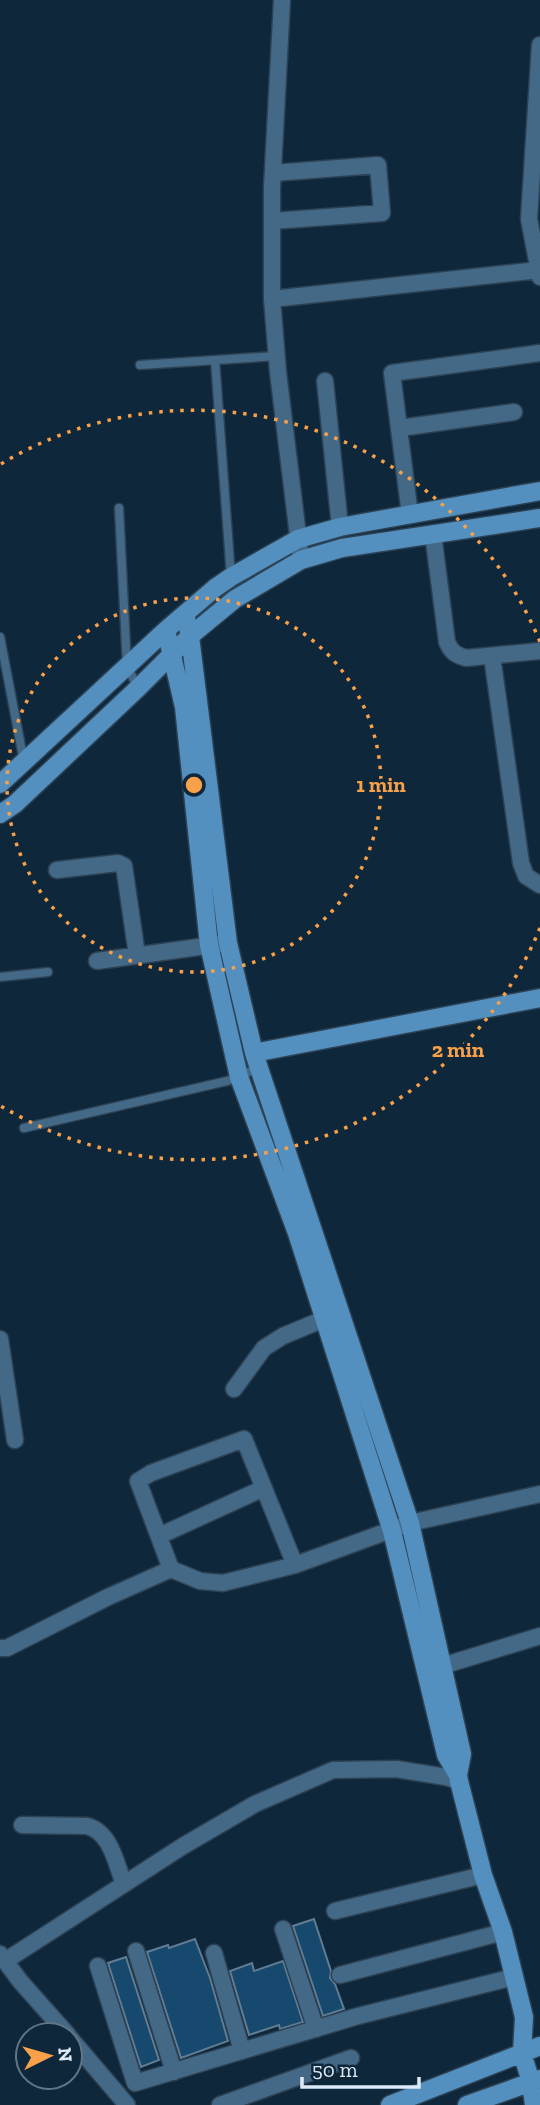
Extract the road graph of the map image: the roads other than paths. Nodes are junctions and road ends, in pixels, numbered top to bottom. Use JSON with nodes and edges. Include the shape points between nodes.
{"nodes":[{"id":1,"x":282,"y":0,"type":"edge"},
{"id":2,"x":540,"y":45,"type":"edge"},
{"id":3,"x":536,"y":168,"type":"edge"},
{"id":4,"x":273,"y":173,"type":"junction"},
{"id":5,"x":272,"y":221,"type":"junction"},
{"id":6,"x":536,"y":232,"type":"edge"},
{"id":7,"x":539,"y":274,"type":"edge"},
{"id":8,"x":272,"y":299,"type":"junction"},
{"id":9,"x":540,"y":353,"type":"edge"},
{"id":10,"x":277,"y":356,"type":"junction"},
{"id":11,"x":215,"y":360,"type":"junction"},
{"id":12,"x":140,"y":365,"type":"dead end"},
{"id":13,"x":326,"y":381,"type":"dead end"},
{"id":14,"x":514,"y":412,"type":"dead end"},
{"id":15,"x":400,"y":428,"type":"junction"},
{"id":16,"x":540,"y":491,"type":"edge"},
{"id":17,"x":118,"y":508,"type":"dead end"},
{"id":18,"x":410,"y":515,"type":"junction"},
{"id":19,"x":540,"y":518,"type":"edge"},
{"id":20,"x":340,"y":527,"type":"junction"},
{"id":21,"x":433,"y":534,"type":"junction"},
{"id":22,"x":298,"y":539,"type":"junction"},
{"id":23,"x":301,"y":560,"type":"junction"},
{"id":24,"x":231,"y":577,"type":"junction"},
{"id":25,"x":185,"y":614,"type":"junction"},
{"id":26,"x":166,"y":630,"type":"junction"},
{"id":27,"x":190,"y":636,"type":"junction"},
{"id":28,"x":0,"y":637,"type":"edge"},
{"id":29,"x":540,"y":651,"type":"edge"},
{"id":30,"x":172,"y":655,"type":"junction"},
{"id":31,"x":492,"y":656,"type":"junction"},
{"id":32,"x":127,"y":667,"type":"junction"},
{"id":33,"x":138,"y":688,"type":"junction"},
{"id":34,"x":24,"y":762,"type":"junction"},
{"id":35,"x":0,"y":784,"type":"edge"},
{"id":36,"x":0,"y":814,"type":"edge"},
{"id":37,"x":57,"y":870,"type":"dead end"},
{"id":38,"x":540,"y":885,"type":"edge"},
{"id":39,"x":228,"y":943,"type":"junction"},
{"id":40,"x":209,"y":946,"type":"junction"},
{"id":41,"x":136,"y":955,"type":"junction"},
{"id":42,"x":97,"y":961,"type":"dead end"},
{"id":43,"x":48,"y":972,"type":"dead end"},
{"id":44,"x":0,"y":977,"type":"edge"},
{"id":45,"x":540,"y":998,"type":"edge"},
{"id":46,"x":257,"y":1060,"type":"junction"},
{"id":47,"x":239,"y":1077,"type":"junction"},
{"id":48,"x":24,"y":1128,"type":"dead end"},
{"id":49,"x":324,"y":1319,"type":"junction"},
{"id":50,"x":0,"y":1339,"type":"edge"},
{"id":51,"x":234,"y":1389,"type":"dead end"},
{"id":52,"x":15,"y":1440,"type":"dead end"},
{"id":53,"x":264,"y":1488,"type":"junction"},
{"id":54,"x":540,"y":1494,"type":"edge"},
{"id":55,"x":410,"y":1523,"type":"junction"},
{"id":56,"x":392,"y":1531,"type":"junction"},
{"id":57,"x":159,"y":1536,"type":"junction"},
{"id":58,"x":295,"y":1565,"type":"junction"},
{"id":59,"x":171,"y":1569,"type":"junction"},
{"id":60,"x":540,"y":1636,"type":"edge"},
{"id":61,"x":0,"y":1648,"type":"edge"},
{"id":62,"x":442,"y":1666,"type":"junction"},
{"id":63,"x":461,"y":1787,"type":"junction"},
{"id":64,"x":22,"y":1825,"type":"dead end"},
{"id":65,"x":483,"y":1875,"type":"junction"},
{"id":66,"x":124,"y":1884,"type":"junction"},
{"id":67,"x":335,"y":1912,"type":"dead end"},
{"id":68,"x":284,"y":1929,"type":"dead end"},
{"id":69,"x":503,"y":1932,"type":"junction"},
{"id":70,"x":136,"y":1951,"type":"dead end"},
{"id":71,"x":214,"y":1953,"type":"dead end"},
{"id":72,"x":4,"y":1960,"type":"edge"},
{"id":73,"x":98,"y":1966,"type":"dead end"},
{"id":74,"x":340,"y":1975,"type":"dead end"},
{"id":75,"x":514,"y":1977,"type":"junction"},
{"id":76,"x":524,"y":2017,"type":"junction"},
{"id":77,"x":56,"y":2021,"type":"edge"},
{"id":78,"x":316,"y":2028,"type":"junction"},
{"id":79,"x":540,"y":2044,"type":"edge"},
{"id":80,"x":242,"y":2051,"type":"junction"},
{"id":81,"x":522,"y":2053,"type":"junction"},
{"id":82,"x":84,"y":2054,"type":"edge"},
{"id":83,"x":351,"y":2058,"type":"dead end"},
{"id":84,"x":174,"y":2072,"type":"junction"},
{"id":85,"x":536,"y":2081,"type":"edge"},
{"id":86,"x":127,"y":2105,"type":"edge"},
{"id":87,"x":220,"y":2105,"type":"edge"},
{"id":88,"x":390,"y":2105,"type":"edge"},
{"id":89,"x":467,"y":2105,"type":"edge"},
{"id":90,"x":534,"y":2105,"type":"edge"}],
"edges":[{"from":1,"to":4,"type":"street"},
{"from":2,"to":3,"type":"street"},
{"from":3,"to":6,"type":"street","via":[[529,219]]},
{"from":4,"to":5,"type":"street"},
{"from":4,"to":5,"type":"street","via":[[378,165],[382,213]]},
{"from":5,"to":8,"type":"street"},
{"from":6,"to":7,"type":"street"},
{"from":7,"to":8,"type":"street"},
{"from":8,"to":10,"type":"street"},
{"from":9,"to":15,"type":"street","via":[[392,373]]},
{"from":10,"to":11,"type":"lane"},
{"from":10,"to":22,"type":"street"},
{"from":11,"to":12,"type":"lane"},
{"from":11,"to":24,"type":"lane"},
{"from":13,"to":20,"type":"street"},
{"from":14,"to":15,"type":"street"},
{"from":15,"to":18,"type":"street"},
{"from":16,"to":18,"type":"street"},
{"from":17,"to":32,"type":"lane"},
{"from":18,"to":20,"type":"street"},
{"from":19,"to":21,"type":"street"},
{"from":20,"to":22,"type":"street"},
{"from":21,"to":23,"type":"street","via":[[342,548]]},
{"from":21,"to":31,"type":"street","via":[[447,642],[457,655]]},
{"from":22,"to":23,"type":"street"},
{"from":22,"to":24,"type":"street"},
{"from":23,"to":27,"type":"street","via":[[235,599]]},
{"from":24,"to":25,"type":"street"},
{"from":25,"to":26,"type":"street"},
{"from":25,"to":27,"type":"street"},
{"from":26,"to":30,"type":"street"},
{"from":26,"to":32,"type":"street"},
{"from":27,"to":30,"type":"street"},
{"from":27,"to":39,"type":"street"},
{"from":28,"to":34,"type":"lane"},
{"from":29,"to":31,"type":"street"},
{"from":30,"to":33,"type":"street"},
{"from":30,"to":40,"type":"street","via":[[184,707]]},
{"from":31,"to":38,"type":"street","via":[[521,863],[526,876]]},
{"from":32,"to":33,"type":"lane"},
{"from":32,"to":34,"type":"street"},
{"from":33,"to":36,"type":"street"},
{"from":34,"to":35,"type":"street"},
{"from":37,"to":41,"type":"street","via":[[124,866]]},
{"from":39,"to":40,"type":"street"},
{"from":39,"to":46,"type":"street"},
{"from":40,"to":41,"type":"street"},
{"from":40,"to":47,"type":"street"},
{"from":41,"to":42,"type":"street"},
{"from":43,"to":44,"type":"lane"},
{"from":45,"to":46,"type":"street"},
{"from":46,"to":47,"type":"lane"},
{"from":46,"to":55,"type":"street"},
{"from":47,"to":48,"type":"lane"},
{"from":47,"to":49,"type":"street"},
{"from":49,"to":51,"type":"street","via":[[264,1348]]},
{"from":49,"to":56,"type":"street"},
{"from":50,"to":52,"type":"street"},
{"from":53,"to":57,"type":"street"},
{"from":53,"to":57,"type":"street","via":[[244,1439],[151,1473],[138,1481]]},
{"from":53,"to":58,"type":"street"},
{"from":54,"to":55,"type":"street"},
{"from":55,"to":56,"type":"street"},
{"from":55,"to":62,"type":"street"},
{"from":56,"to":58,"type":"street"},
{"from":56,"to":63,"type":"street","via":[[446,1755]]},
{"from":57,"to":59,"type":"street"},
{"from":58,"to":59,"type":"street","via":[[212,1583]]},
{"from":59,"to":61,"type":"street"},
{"from":60,"to":62,"type":"street"},
{"from":62,"to":63,"type":"street","via":[[462,1754]]},
{"from":63,"to":65,"type":"street"},
{"from":63,"to":66,"type":"street","via":[[446,1777],[396,1769],[333,1770],[255,1804]]},
{"from":64,"to":66,"type":"street","via":[[95,1828],[105,1837]]},
{"from":65,"to":67,"type":"street"},
{"from":65,"to":69,"type":"street"},
{"from":66,"to":72,"type":"street"},
{"from":68,"to":78,"type":"street"},
{"from":69,"to":74,"type":"street"},
{"from":69,"to":75,"type":"street"},
{"from":70,"to":84,"type":"street"},
{"from":71,"to":80,"type":"street"},
{"from":72,"to":77,"type":"street"},
{"from":73,"to":84,"type":"street","via":[[135,2083]]},
{"from":75,"to":76,"type":"street"},
{"from":75,"to":78,"type":"street"},
{"from":76,"to":79,"type":"street"},
{"from":76,"to":81,"type":"street"},
{"from":78,"to":80,"type":"street"},
{"from":79,"to":81,"type":"street"},
{"from":80,"to":84,"type":"street"},
{"from":81,"to":85,"type":"street"},
{"from":81,"to":88,"type":"street"},
{"from":82,"to":86,"type":"street"},
{"from":83,"to":87,"type":"street"},
{"from":85,"to":89,"type":"street"},
{"from":85,"to":90,"type":"street"}]}
